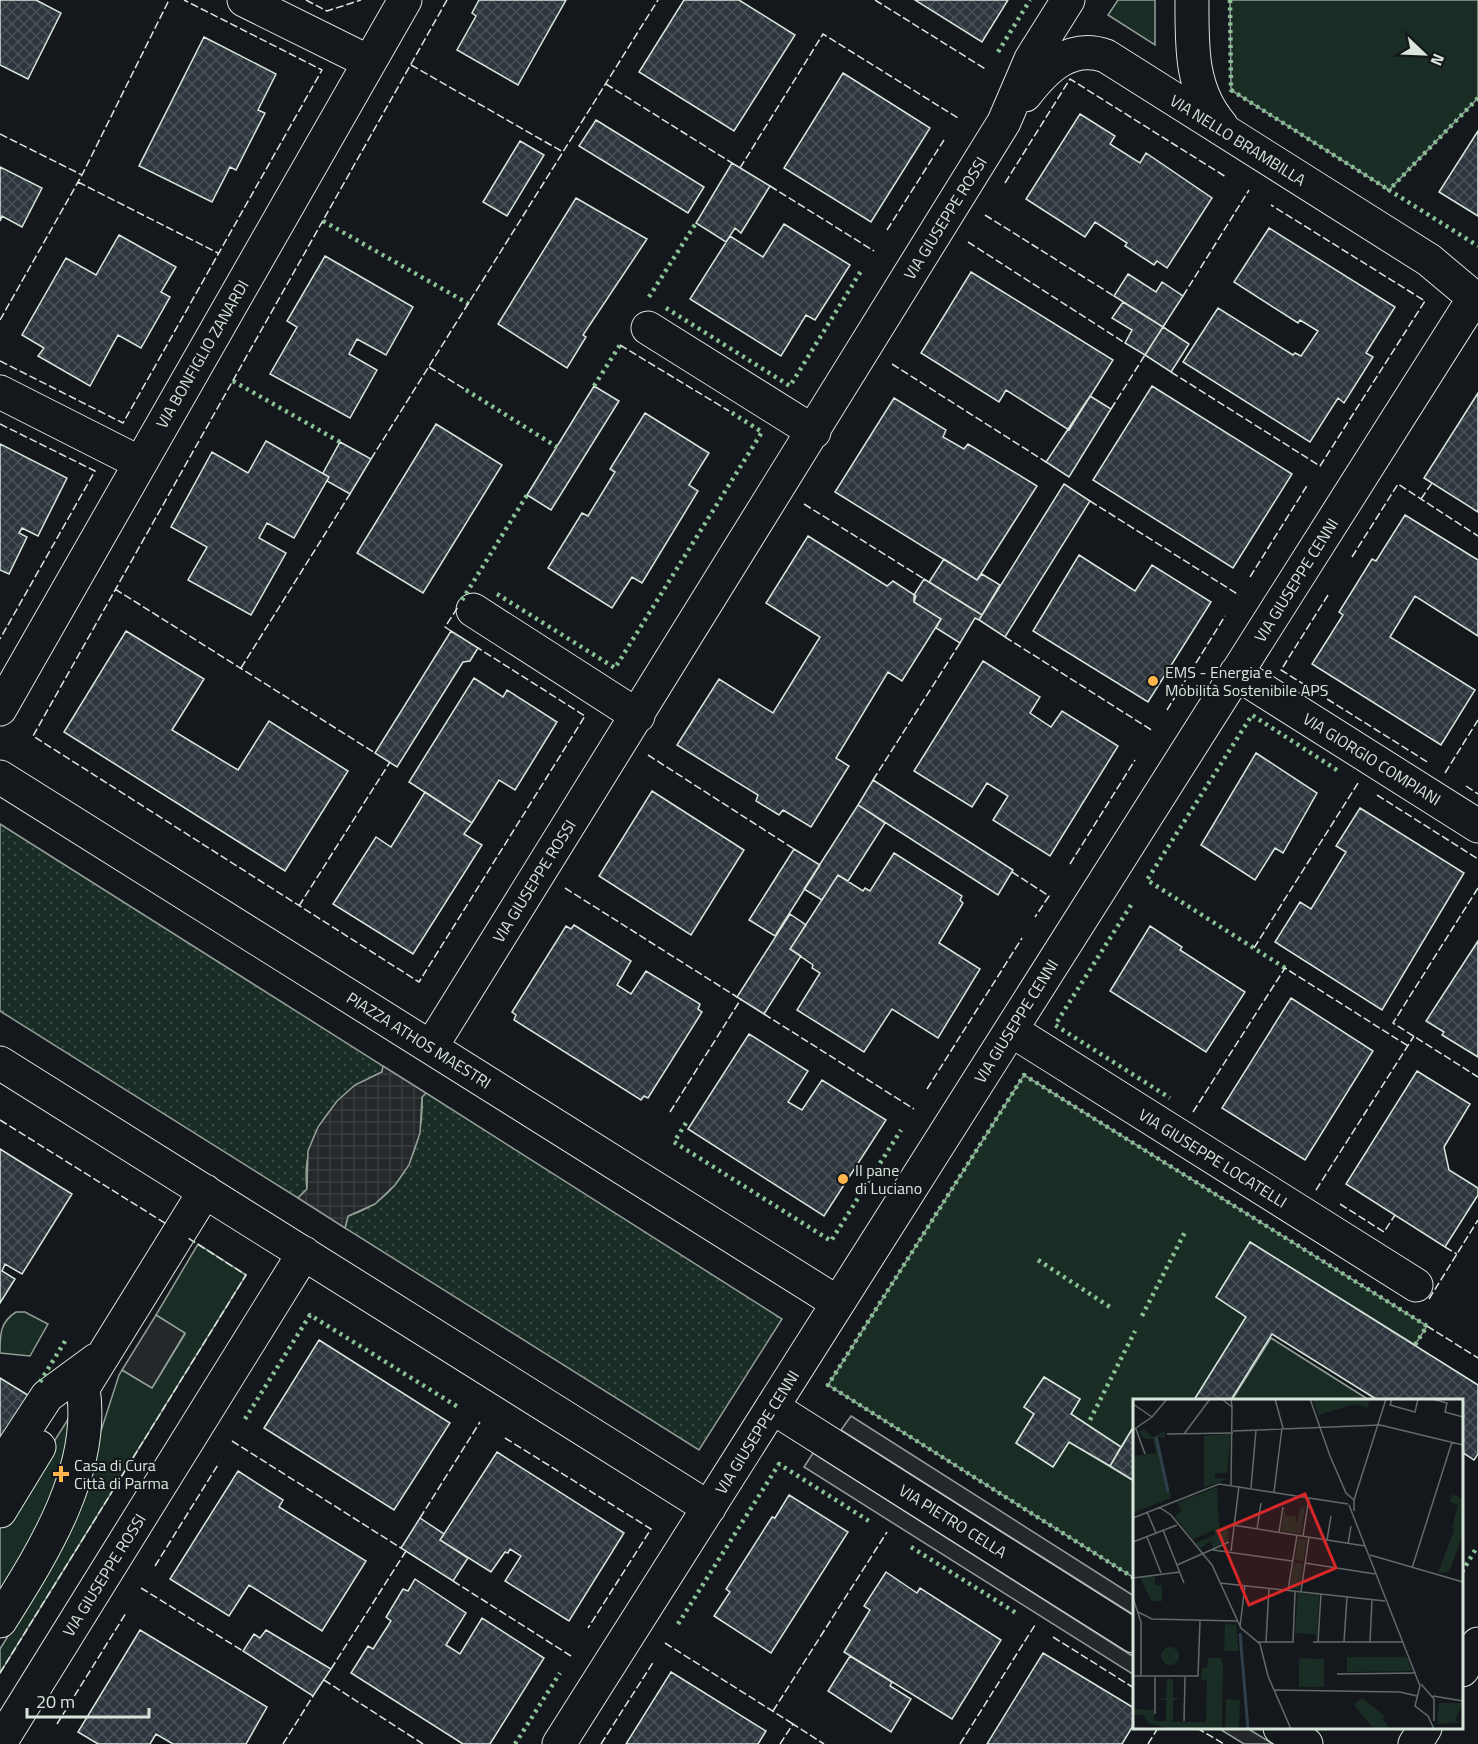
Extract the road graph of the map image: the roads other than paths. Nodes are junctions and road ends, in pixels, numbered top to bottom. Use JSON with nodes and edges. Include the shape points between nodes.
{"nodes":[{"id":1,"x":244,"y":0,"type":"edge"},
{"id":2,"x":405,"y":0,"type":"edge"},
{"id":3,"x":1068,"y":0,"type":"edge"},
{"id":4,"x":1192,"y":0,"type":"edge"},
{"id":5,"x":369,"y":62,"type":"junction"},
{"id":6,"x":1004,"y":122,"type":"junction"},
{"id":7,"x":1239,"y":140,"type":"junction"},
{"id":8,"x":1476,"y":299,"type":"edge"},
{"id":9,"x":648,"y":328,"type":"dead end"},
{"id":10,"x":0,"y":392,"type":"edge"},
{"id":11,"x":814,"y":432,"type":"junction"},
{"id":12,"x":140,"y":463,"type":"junction"},
{"id":13,"x":473,"y":610,"type":"dead end"},
{"id":14,"x":1236,"y":673,"type":"junction"},
{"id":15,"x":0,"y":709,"type":"edge"},
{"id":16,"x":638,"y":716,"type":"junction"},
{"id":17,"x":0,"y":777,"type":"edge"},
{"id":18,"x":1478,"y":826,"type":"edge"},
{"id":19,"x":1011,"y":1030,"type":"junction"},
{"id":20,"x":431,"y":1047,"type":"junction"},
{"id":21,"x":0,"y":1063,"type":"edge"},
{"id":22,"x":205,"y":1191,"type":"junction"},
{"id":23,"x":303,"y":1253,"type":"junction"},
{"id":24,"x":1416,"y":1285,"type":"dead end"},
{"id":25,"x":838,"y":1303,"type":"junction"},
{"id":26,"x":103,"y":1356,"type":"junction"},
{"id":27,"x":83,"y":1388,"type":"junction"},
{"id":28,"x":772,"y":1407,"type":"junction"},
{"id":29,"x":0,"y":1468,"type":"edge"},
{"id":30,"x":709,"y":1508,"type":"junction"},
{"id":31,"x":0,"y":1511,"type":"edge"},
{"id":32,"x":0,"y":1621,"type":"edge"},
{"id":33,"x":1133,"y":1635,"type":"edge"},
{"id":34,"x":1478,"y":1644,"type":"edge"},
{"id":35,"x":1463,"y":1667,"type":"edge"},
{"id":36,"x":1282,"y":1729,"type":"edge"},
{"id":37,"x":1424,"y":1729,"type":"edge"},
{"id":38,"x":0,"y":1743,"type":"edge"},
{"id":39,"x":559,"y":1744,"type":"edge"},
{"id":40,"x":1306,"y":1744,"type":"edge"},
{"id":41,"x":1415,"y":1744,"type":"edge"}],
"edges":[{"from":1,"to":5,"type":"street"},
{"from":2,"to":5,"type":"street","name":"VIA BONFIGLIO ZANARDI"},
{"from":3,"to":6,"type":"street","name":"VIA GIUSEPPE ROSSI","via":[[1027,66]]},
{"from":4,"to":7,"type":"street","via":[[1193,57],[1199,89],[1215,117]]},
{"from":5,"to":12,"type":"street","name":"VIA BONFIGLIO ZANARDI"},
{"from":6,"to":7,"type":"street","name":"VIA NELLO BRAMBILLA","via":[[1047,68],[1066,57],[1096,52]]},
{"from":6,"to":11,"type":"street","name":"VIA GIUSEPPE ROSSI"},
{"from":7,"to":8,"type":"street","name":"VIA NELLO BRAMBILLA","via":[[1429,260]]},
{"from":8,"to":14,"type":"street","name":"VIA GIUSEPPE CENNI"},
{"from":9,"to":11,"type":"street"},
{"from":10,"to":12,"type":"street"},
{"from":11,"to":16,"type":"street","name":"VIA GIUSEPPE ROSSI"},
{"from":12,"to":15,"type":"street","name":"VIA BONFIGLIO ZANARDI"},
{"from":13,"to":16,"type":"street"},
{"from":14,"to":18,"type":"street","name":"VIA GIORGIO COMPIANI"},
{"from":14,"to":19,"type":"street","name":"VIA GIUSEPPE CENNI"},
{"from":16,"to":20,"type":"street","name":"VIA GIUSEPPE ROSSI"},
{"from":17,"to":20,"type":"street","name":"PIAZZA ATHOS MAESTRI"},
{"from":19,"to":24,"type":"street","name":"VIA GIUSEPPE LOCATELLI"},
{"from":19,"to":25,"type":"street","name":"VIA GIUSEPPE CENNI"},
{"from":20,"to":25,"type":"street","name":"PIAZZA ATHOS MAESTRI"},
{"from":21,"to":22,"type":"street"},
{"from":22,"to":23,"type":"street"},
{"from":22,"to":26,"type":"street"},
{"from":23,"to":30,"type":"street"},
{"from":23,"to":38,"type":"street","name":"VIA GIUSEPPE ROSSI"},
{"from":25,"to":28,"type":"street","name":"VIA GIUSEPPE CENNI"},
{"from":26,"to":27,"type":"street"},
{"from":26,"to":29,"type":"street","via":[[46,1396]]},
{"from":27,"to":31,"type":"street","via":[[63,1408]]},
{"from":27,"to":32,"type":"street","via":[[87,1410],[85,1436],[63,1508],[47,1543]]},
{"from":28,"to":30,"type":"street","name":"VIA GIUSEPPE CENNI"},
{"from":28,"to":33,"type":"street","name":"VIA PIETRO CELLA"},
{"from":30,"to":39,"type":"street","name":"VIA GIUSEPPE CENNI"},
{"from":34,"to":35,"type":"street"},
{"from":36,"to":40,"type":"street"},
{"from":37,"to":41,"type":"street"}]}
